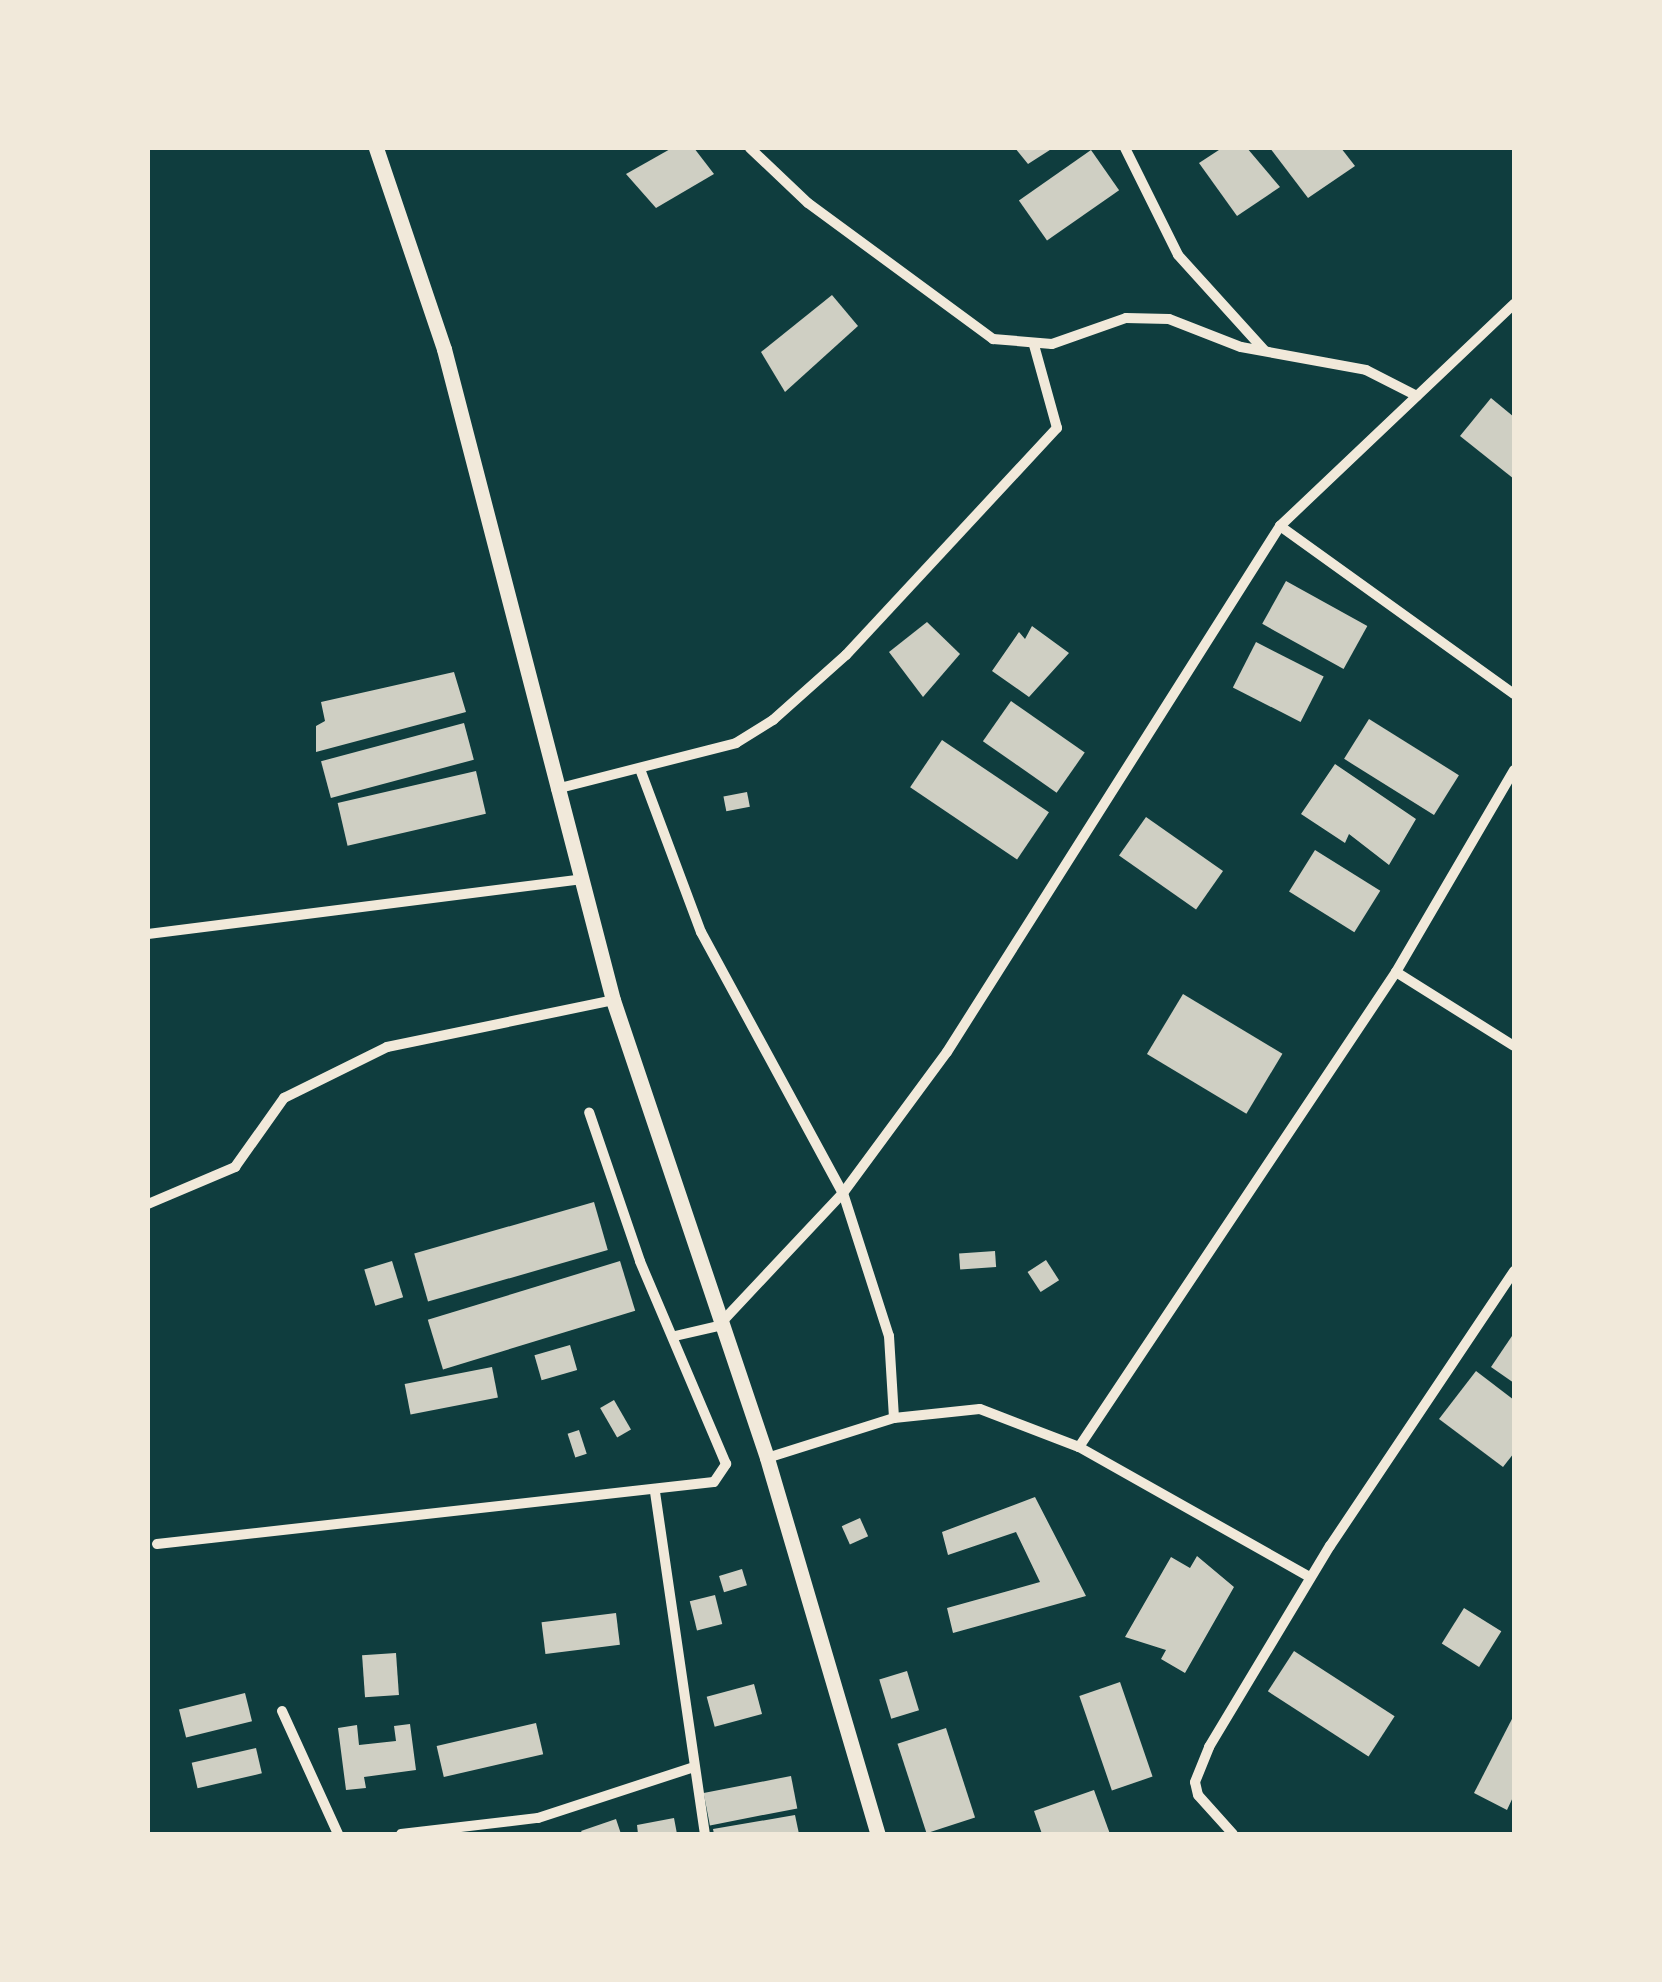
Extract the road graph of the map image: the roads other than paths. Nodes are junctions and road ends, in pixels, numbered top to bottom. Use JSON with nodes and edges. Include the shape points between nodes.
{"nodes":[{"id":1,"x":376,"y":148,"type":"edge"},
{"id":2,"x":750,"y":148,"type":"edge"},
{"id":3,"x":1125,"y":148,"type":"edge"},
{"id":4,"x":1514,"y":304,"type":"edge"},
{"id":5,"x":1034,"y":345,"type":"junction"},
{"id":6,"x":1264,"y":351,"type":"junction"},
{"id":7,"x":1417,"y":396,"type":"junction"},
{"id":8,"x":1280,"y":526,"type":"junction"},
{"id":9,"x":1514,"y":694,"type":"edge"},
{"id":10,"x":640,"y":769,"type":"junction"},
{"id":11,"x":1514,"y":770,"type":"edge"},
{"id":12,"x":555,"y":789,"type":"junction"},
{"id":13,"x":577,"y":880,"type":"junction"},
{"id":14,"x":148,"y":934,"type":"edge"},
{"id":15,"x":1396,"y":972,"type":"junction"},
{"id":16,"x":612,"y":1000,"type":"junction"},
{"id":17,"x":1514,"y":1046,"type":"edge"},
{"id":18,"x":589,"y":1112,"type":"dead end"},
{"id":19,"x":843,"y":1193,"type":"junction"},
{"id":20,"x":148,"y":1204,"type":"edge"},
{"id":21,"x":1514,"y":1271,"type":"edge"},
{"id":22,"x":718,"y":1326,"type":"junction"},
{"id":23,"x":675,"y":1336,"type":"junction"},
{"id":24,"x":894,"y":1418,"type":"junction"},
{"id":25,"x":1080,"y":1447,"type":"junction"},
{"id":26,"x":767,"y":1458,"type":"junction"},
{"id":27,"x":656,"y":1492,"type":"junction"},
{"id":28,"x":157,"y":1544,"type":"dead end"},
{"id":29,"x":1310,"y":1577,"type":"junction"},
{"id":30,"x":282,"y":1711,"type":"dead end"},
{"id":31,"x":691,"y":1768,"type":"junction"},
{"id":32,"x":338,"y":1834,"type":"edge"},
{"id":33,"x":401,"y":1834,"type":"edge"},
{"id":34,"x":705,"y":1834,"type":"edge"},
{"id":35,"x":878,"y":1834,"type":"edge"},
{"id":36,"x":1233,"y":1834,"type":"edge"}],
"edges":[{"from":1,"to":12,"type":"street","via":[[444,349]]},
{"from":2,"to":5,"type":"street","via":[[808,203],[993,339]]},
{"from":3,"to":6,"type":"street","via":[[1178,255]]},
{"from":4,"to":7,"type":"street"},
{"from":5,"to":6,"type":"street","via":[[1140,318],[1169,320]]},
{"from":5,"to":10,"type":"street","via":[[1058,420],[1019,472],[846,655],[773,720],[736,743]]},
{"from":6,"to":7,"type":"street","via":[[1325,358]]},
{"from":7,"to":8,"type":"street"},
{"from":8,"to":9,"type":"street"},
{"from":8,"to":19,"type":"street","via":[[947,1052]]},
{"from":10,"to":12,"type":"street"},
{"from":10,"to":19,"type":"street","via":[[701,932]]},
{"from":11,"to":15,"type":"street"},
{"from":12,"to":13,"type":"street"},
{"from":13,"to":14,"type":"street"},
{"from":13,"to":16,"type":"street"},
{"from":15,"to":17,"type":"street"},
{"from":15,"to":25,"type":"street"},
{"from":16,"to":20,"type":"street","via":[[387,1048],[284,1098],[235,1166]]},
{"from":16,"to":22,"type":"street"},
{"from":18,"to":23,"type":"street","via":[[640,1261]]},
{"from":19,"to":22,"type":"street"},
{"from":19,"to":24,"type":"street","via":[[889,1336]]},
{"from":21,"to":29,"type":"street"},
{"from":22,"to":23,"type":"street"},
{"from":22,"to":26,"type":"street"},
{"from":23,"to":27,"type":"street","via":[[726,1464],[714,1482]]},
{"from":24,"to":25,"type":"street","via":[[980,1409]]},
{"from":24,"to":26,"type":"street"},
{"from":25,"to":29,"type":"street"},
{"from":26,"to":35,"type":"street"},
{"from":27,"to":28,"type":"street"},
{"from":27,"to":31,"type":"street"},
{"from":29,"to":36,"type":"street","via":[[1195,1782],[1210,1813]]},
{"from":30,"to":32,"type":"street"},
{"from":31,"to":33,"type":"street","via":[[538,1818]]},
{"from":31,"to":34,"type":"street"}]}
